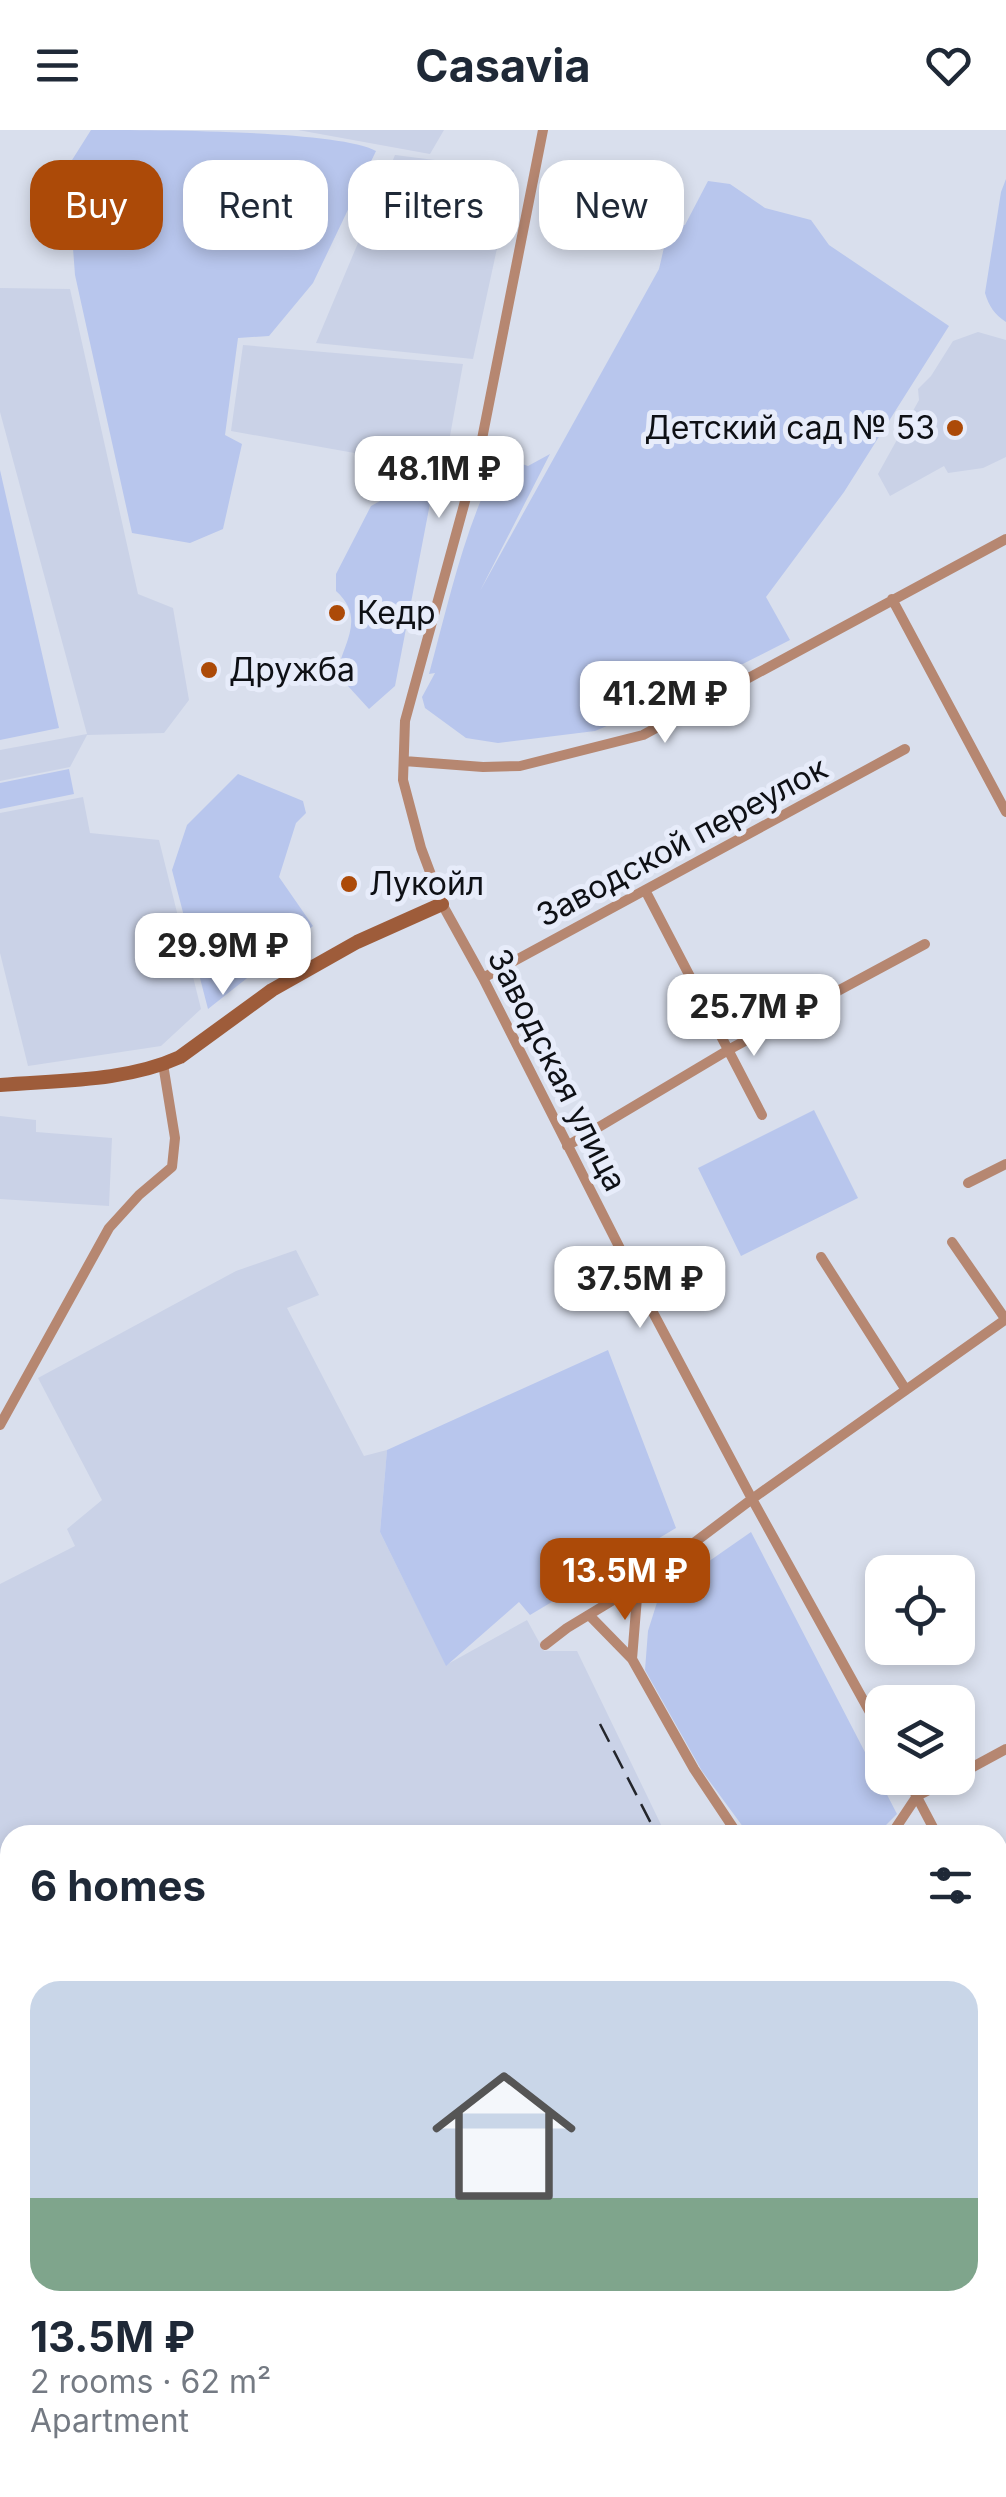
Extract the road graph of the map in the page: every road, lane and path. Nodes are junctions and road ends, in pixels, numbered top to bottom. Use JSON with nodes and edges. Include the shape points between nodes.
{"nodes":[{"id":1,"x":543,"y":130,"type":"edge"},
{"id":2,"x":1006,"y":539,"type":"edge"},
{"id":3,"x":892,"y":599,"type":"junction"},
{"id":4,"x":906,"y":749,"type":"dead end"},
{"id":5,"x":404,"y":762,"type":"junction"},
{"id":6,"x":1006,"y":812,"type":"edge"},
{"id":7,"x":645,"y":890,"type":"junction"},
{"id":8,"x":442,"y":904,"type":"junction"},
{"id":9,"x":924,"y":944,"type":"dead end"},
{"id":10,"x":483,"y":978,"type":"junction"},
{"id":11,"x":730,"y":1049,"type":"junction"},
{"id":12,"x":163,"y":1064,"type":"junction"},
{"id":13,"x":0,"y":1086,"type":"edge"},
{"id":14,"x":762,"y":1114,"type":"dead end"},
{"id":15,"x":568,"y":1146,"type":"junction"},
{"id":16,"x":1006,"y":1164,"type":"edge"},
{"id":17,"x":968,"y":1183,"type":"dead end"},
{"id":18,"x":952,"y":1242,"type":"dead end"},
{"id":19,"x":820,"y":1257,"type":"dead end"},
{"id":20,"x":1006,"y":1319,"type":"edge"},
{"id":21,"x":906,"y":1390,"type":"junction"},
{"id":22,"x":0,"y":1425,"type":"edge"},
{"id":23,"x":752,"y":1500,"type":"junction"},
{"id":24,"x":638,"y":1584,"type":"junction"},
{"id":25,"x":589,"y":1614,"type":"junction"},
{"id":26,"x":545,"y":1645,"type":"dead end"},
{"id":27,"x":632,"y":1660,"type":"junction"},
{"id":28,"x":865,"y":1703,"type":"edge"},
{"id":29,"x":1006,"y":1750,"type":"edge"},
{"id":30,"x":975,"y":1766,"type":"edge"},
{"id":31,"x":917,"y":1796,"type":"joint"},
{"id":32,"x":731,"y":1825,"type":"edge"},
{"id":33,"x":898,"y":1825,"type":"edge"},
{"id":34,"x":932,"y":1825,"type":"edge"}],
"edges":[{"from":1,"to":5,"type":"street","name":"Заводская улица","via":[[482,439],[404,721]]},
{"from":2,"to":3,"type":"street"},
{"from":3,"to":5,"type":"street","via":[[644,735],[520,766]]},
{"from":3,"to":6,"type":"street"},
{"from":4,"to":7,"type":"street","name":"Заводской переулок"},
{"from":5,"to":8,"type":"street","name":"Заводская улица","via":[[412,818]]},
{"from":7,"to":10,"type":"street","name":"Заводской переулок"},
{"from":7,"to":11,"type":"street"},
{"from":8,"to":10,"type":"street","name":"Заводская улица"},
{"from":8,"to":12,"type":"street","via":[[272,990]]},
{"from":9,"to":11,"type":"street"},
{"from":10,"to":15,"type":"street","name":"Заводская улица"},
{"from":11,"to":14,"type":"street"},
{"from":11,"to":15,"type":"street"},
{"from":12,"to":13,"type":"street"},
{"from":12,"to":22,"type":"street","via":[[175,1138],[172,1167],[109,1228]]},
{"from":15,"to":23,"type":"street","name":"Заводская улица"},
{"from":16,"to":17,"type":"street"},
{"from":18,"to":20,"type":"street"},
{"from":19,"to":21,"type":"street"},
{"from":20,"to":21,"type":"street"},
{"from":21,"to":23,"type":"street"},
{"from":23,"to":24,"type":"street"},
{"from":23,"to":28,"type":"street","name":"Заводская улица"},
{"from":24,"to":25,"type":"street"},
{"from":24,"to":27,"type":"street"},
{"from":25,"to":26,"type":"street"},
{"from":25,"to":27,"type":"street"},
{"from":27,"to":32,"type":"street"},
{"from":29,"to":30,"type":"street"},
{"from":31,"to":33,"type":"street"},
{"from":31,"to":34,"type":"street"}]}
